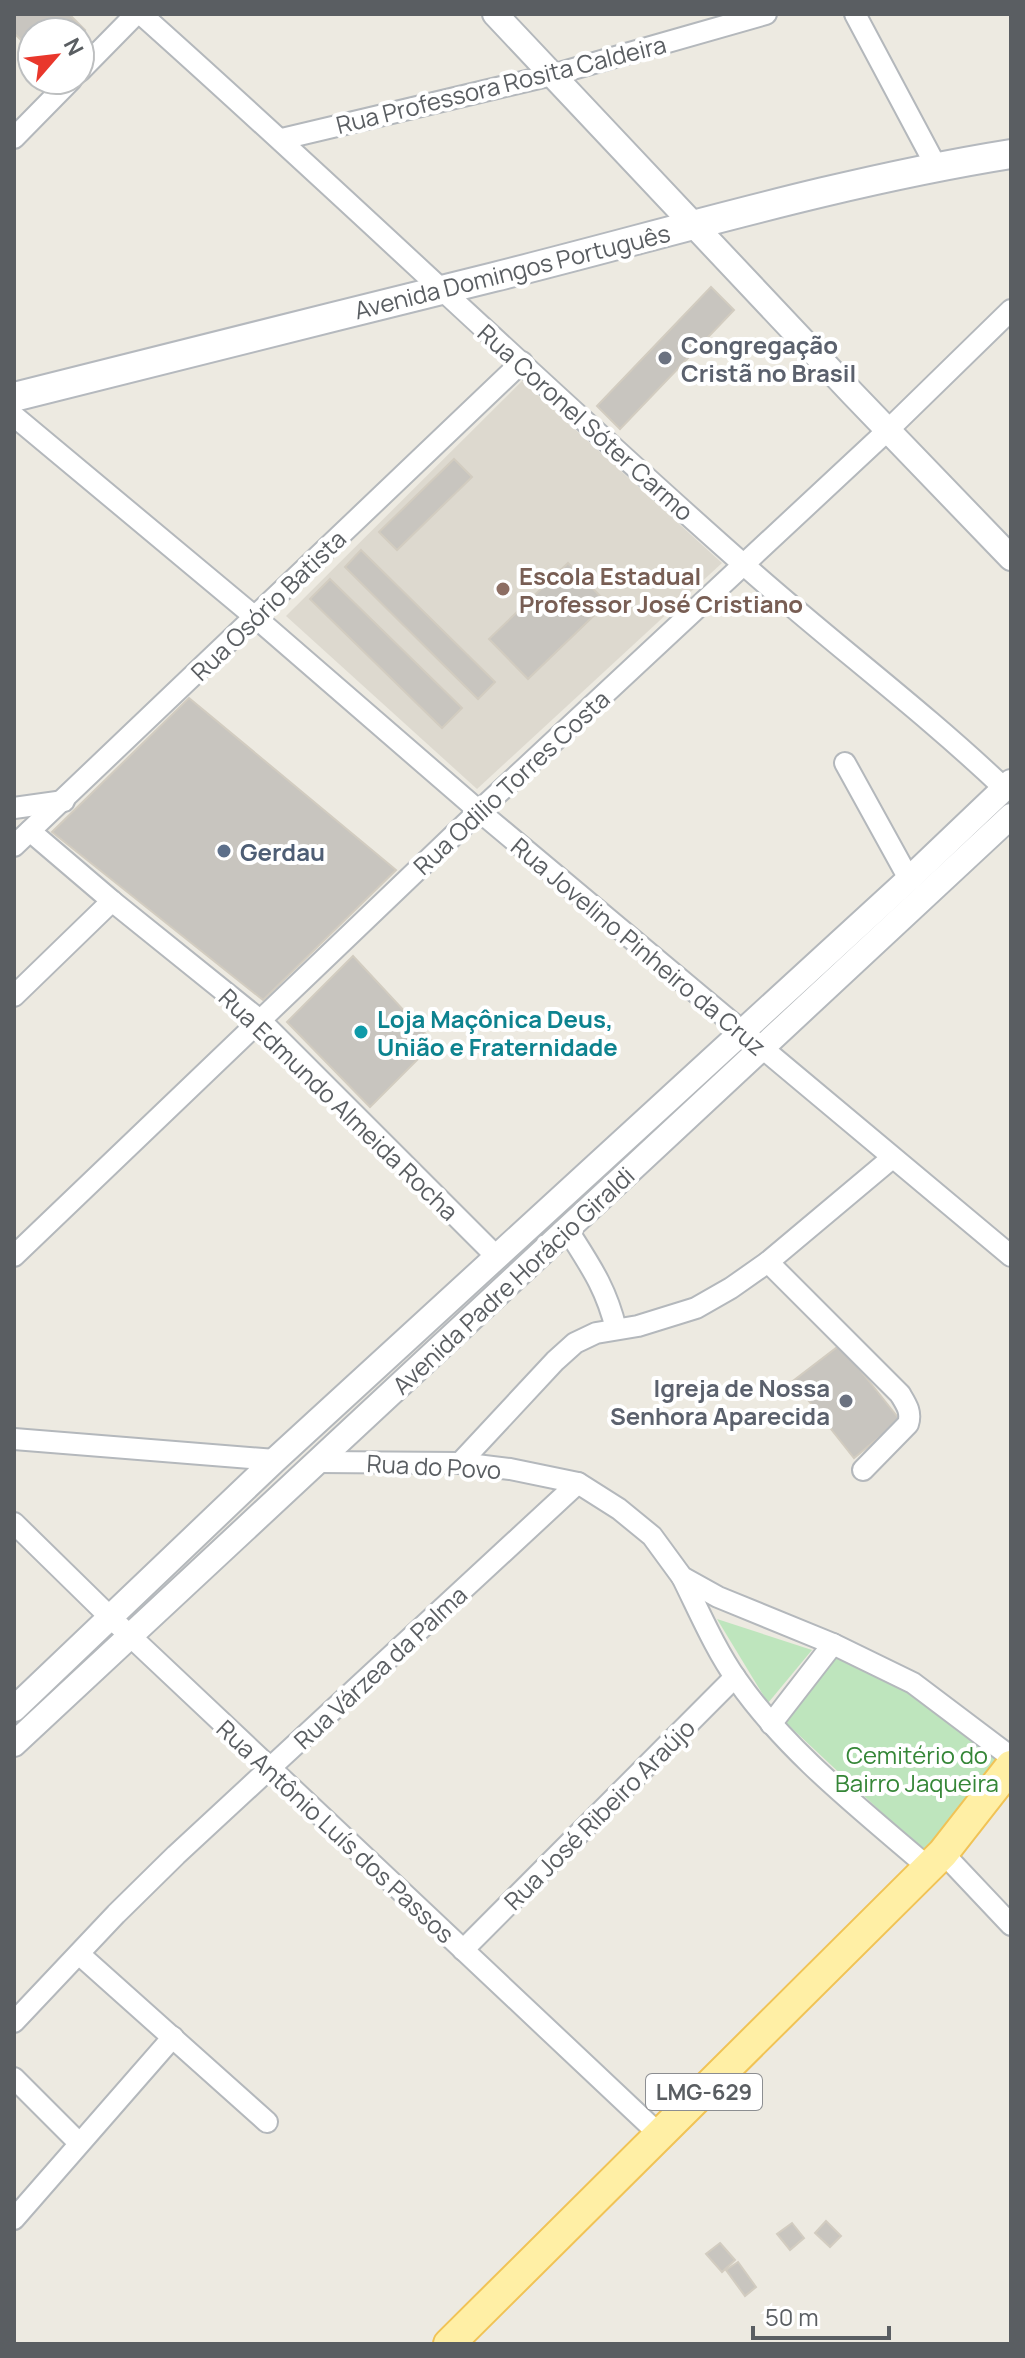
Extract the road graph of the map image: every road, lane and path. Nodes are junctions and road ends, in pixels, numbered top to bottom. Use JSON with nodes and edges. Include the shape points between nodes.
{"nodes":[{"id":1,"x":138,"y":14,"type":"edge"},
{"id":2,"x":495,"y":14,"type":"edge"},
{"id":3,"x":766,"y":14,"type":"edge"},
{"id":4,"x":855,"y":14,"type":"edge"},
{"id":5,"x":96,"y":55,"type":"edge"},
{"id":6,"x":552,"y":75,"type":"junction"},
{"id":7,"x":55,"y":96,"type":"edge"},
{"id":8,"x":14,"y":138,"type":"edge"},
{"id":9,"x":282,"y":139,"type":"junction"},
{"id":10,"x":1011,"y":154,"type":"edge"},
{"id":11,"x":936,"y":166,"type":"junction"},
{"id":12,"x":694,"y":224,"type":"junction"},
{"id":13,"x":442,"y":289,"type":"junction"},
{"id":14,"x":1011,"y":310,"type":"edge"},
{"id":15,"x":522,"y":362,"type":"junction"},
{"id":16,"x":14,"y":397,"type":"edge"},
{"id":17,"x":14,"y":416,"type":"edge"},
{"id":18,"x":888,"y":430,"type":"junction"},
{"id":19,"x":1011,"y":558,"type":"edge"},
{"id":20,"x":743,"y":565,"type":"junction"},
{"id":21,"x":255,"y":617,"type":"junction"},
{"id":22,"x":845,"y":763,"type":"dead end"},
{"id":23,"x":1008,"y":785,"type":"edge"},
{"id":24,"x":64,"y":801,"type":"junction"},
{"id":25,"x":14,"y":808,"type":"edge"},
{"id":26,"x":479,"y":811,"type":"junction"},
{"id":27,"x":1011,"y":816,"type":"edge"},
{"id":28,"x":30,"y":831,"type":"junction"},
{"id":29,"x":14,"y":846,"type":"edge"},
{"id":30,"x":909,"y":879,"type":"junction"},
{"id":31,"x":112,"y":901,"type":"junction"},
{"id":32,"x":14,"y":996,"type":"edge"},
{"id":33,"x":261,"y":1021,"type":"junction"},
{"id":34,"x":741,"y":1032,"type":"junction"},
{"id":35,"x":762,"y":1049,"type":"junction"},
{"id":36,"x":892,"y":1158,"type":"junction"},
{"id":37,"x":567,"y":1229,"type":"junction"},
{"id":38,"x":14,"y":1256,"type":"edge"},
{"id":39,"x":1011,"y":1256,"type":"edge"},
{"id":40,"x":497,"y":1257,"type":"junction"},
{"id":41,"x":768,"y":1262,"type":"junction"},
{"id":42,"x":616,"y":1329,"type":"junction"},
{"id":43,"x":14,"y":1439,"type":"edge"},
{"id":44,"x":275,"y":1460,"type":"junction"},
{"id":45,"x":318,"y":1462,"type":"junction"},
{"id":46,"x":460,"y":1463,"type":"junction"},
{"id":47,"x":863,"y":1470,"type":"dead end"},
{"id":48,"x":578,"y":1483,"type":"junction"},
{"id":49,"x":14,"y":1523,"type":"edge"},
{"id":50,"x":682,"y":1577,"type":"junction"},
{"id":51,"x":110,"y":1617,"type":"junction"},
{"id":52,"x":130,"y":1636,"type":"junction"},
{"id":53,"x":833,"y":1644,"type":"junction"},
{"id":54,"x":735,"y":1677,"type":"junction"},
{"id":55,"x":14,"y":1709,"type":"edge"},
{"id":56,"x":771,"y":1724,"type":"junction"},
{"id":57,"x":14,"y":1744,"type":"edge"},
{"id":58,"x":1011,"y":1757,"type":"edge"},
{"id":59,"x":1011,"y":1766,"type":"edge"},
{"id":60,"x":270,"y":1768,"type":"junction"},
{"id":61,"x":1011,"y":1792,"type":"edge"},
{"id":62,"x":943,"y":1853,"type":"junction"},
{"id":63,"x":1011,"y":1925,"type":"edge"},
{"id":64,"x":463,"y":1950,"type":"junction"},
{"id":65,"x":79,"y":1954,"type":"junction"},
{"id":66,"x":14,"y":2022,"type":"edge"},
{"id":67,"x":173,"y":2037,"type":"junction"},
{"id":68,"x":14,"y":2078,"type":"edge"},
{"id":69,"x":267,"y":2122,"type":"dead end"},
{"id":70,"x":661,"y":2136,"type":"junction"},
{"id":71,"x":79,"y":2143,"type":"junction"},
{"id":72,"x":14,"y":2219,"type":"edge"},
{"id":73,"x":449,"y":2344,"type":"edge"}],
"edges":[{"from":1,"to":5,"type":"street"},
{"from":1,"to":9,"type":"street","name":"Rua Coronel Sóter Carmo"},
{"from":2,"to":6,"type":"street"},
{"from":3,"to":6,"type":"street","name":"Rua Professora Rosita Caldeira"},
{"from":4,"to":11,"type":"street"},
{"from":6,"to":9,"type":"street","name":"Rua Professora Rosita Caldeira"},
{"from":6,"to":12,"type":"street"},
{"from":7,"to":8,"type":"street"},
{"from":9,"to":13,"type":"street","name":"Rua Coronel Sóter Carmo"},
{"from":10,"to":11,"type":"main road","name":"Avenida Domingos Português"},
{"from":11,"to":12,"type":"main road","name":"Avenida Domingos Português"},
{"from":12,"to":13,"type":"main road","name":"Avenida Domingos Português"},
{"from":12,"to":18,"type":"street"},
{"from":13,"to":15,"type":"street","name":"Rua Coronel Sóter Carmo"},
{"from":13,"to":16,"type":"main road","name":"Avenida Domingos Português"},
{"from":14,"to":18,"type":"street","name":"Rua Odilio Torres Costa"},
{"from":15,"to":20,"type":"street","name":"Rua Coronel Sóter Carmo"},
{"from":15,"to":21,"type":"street","name":"Rua Osório Batista"},
{"from":17,"to":21,"type":"street","name":"Rua Jovelino Pinheiro da Cruz"},
{"from":18,"to":19,"type":"street"},
{"from":18,"to":20,"type":"street","name":"Rua Odilio Torres Costa"},
{"from":20,"to":23,"type":"street","name":"Rua Coronel Sóter Carmo"},
{"from":20,"to":26,"type":"street","name":"Rua Odilio Torres Costa"},
{"from":21,"to":24,"type":"street","name":"Rua Osório Batista"},
{"from":21,"to":26,"type":"street","name":"Rua Jovelino Pinheiro da Cruz"},
{"from":22,"to":30,"type":"street"},
{"from":23,"to":30,"type":"street","name":"Avenida Padre Horácio Giraldi"},
{"from":24,"to":25,"type":"street"},
{"from":24,"to":28,"type":"street","name":"Rua Osório Batista"},
{"from":26,"to":33,"type":"street","name":"Rua Odilio Torres Costa"},
{"from":26,"to":34,"type":"street","name":"Rua Jovelino Pinheiro da Cruz"},
{"from":27,"to":35,"type":"street","name":"Avenida Padre Horácio Giraldi"},
{"from":28,"to":29,"type":"street","name":"Rua Osório Batista"},
{"from":28,"to":31,"type":"street","name":"Rua Edmundo Almeida Rocha"},
{"from":30,"to":34,"type":"street","name":"Avenida Padre Horácio Giraldi"},
{"from":31,"to":32,"type":"street"},
{"from":31,"to":33,"type":"street","name":"Rua Edmundo Almeida Rocha"},
{"from":33,"to":38,"type":"street","name":"Rua Odilio Torres Costa"},
{"from":33,"to":40,"type":"street","name":"Rua Edmundo Almeida Rocha"},
{"from":34,"to":35,"type":"street","name":"Rua Jovelino Pinheiro da Cruz"},
{"from":34,"to":40,"type":"street","name":"Avenida Padre Horácio Giraldi"},
{"from":35,"to":36,"type":"street","name":"Rua Jovelino Pinheiro da Cruz"},
{"from":35,"to":37,"type":"street","name":"Avenida Padre Horácio Giraldi"},
{"from":36,"to":39,"type":"street","name":"Rua Jovelino Pinheiro da Cruz"},
{"from":36,"to":41,"type":"street"},
{"from":37,"to":42,"type":"street","via":[[601,1281]]},
{"from":37,"to":45,"type":"street","name":"Avenida Padre Horácio Giraldi"},
{"from":40,"to":44,"type":"street","name":"Avenida Padre Horácio Giraldi"},
{"from":41,"to":42,"type":"street","via":[[696,1308]]},
{"from":41,"to":47,"type":"street","via":[[908,1406],[908,1424]]},
{"from":42,"to":46,"type":"street","via":[[575,1343]]},
{"from":43,"to":44,"type":"street"},
{"from":44,"to":51,"type":"street","name":"Avenida Padre Horácio Giraldi"},
{"from":45,"to":46,"type":"street","name":"Rua do Povo"},
{"from":45,"to":52,"type":"street","name":"Avenida Padre Horácio Giraldi"},
{"from":46,"to":48,"type":"street","name":"Rua do Povo"},
{"from":48,"to":50,"type":"street","name":"Rua do Povo","via":[[652,1536]]},
{"from":48,"to":60,"type":"street","name":"Rua Várzea da Palma"},
{"from":49,"to":51,"type":"street","name":"Rua Antônio Luís dos Passos"},
{"from":50,"to":53,"type":"street","name":"Rua do Povo"},
{"from":50,"to":54,"type":"street"},
{"from":51,"to":52,"type":"street","name":"Rua Antônio Luís dos Passos"},
{"from":51,"to":55,"type":"street","name":"Avenida Padre Horácio Giraldi"},
{"from":52,"to":57,"type":"street","name":"Avenida Padre Horácio Giraldi"},
{"from":52,"to":60,"type":"street","name":"Rua Antônio Luís dos Passos"},
{"from":53,"to":56,"type":"street"},
{"from":53,"to":58,"type":"street","name":"Rua do Povo","via":[[913,1683]]},
{"from":54,"to":56,"type":"street"},
{"from":54,"to":64,"type":"street","name":"Rua José Ribeiro Araújo"},
{"from":56,"to":62,"type":"street","via":[[815,1767]]},
{"from":59,"to":62,"type":"main road","number":"LMG-629"},
{"from":60,"to":64,"type":"street","name":"Rua Antônio Luís dos Passos"},
{"from":60,"to":65,"type":"street","name":"Rua Várzea da Palma"},
{"from":61,"to":62,"type":"main road","number":"LMG-629"},
{"from":62,"to":63,"type":"street"},
{"from":62,"to":70,"type":"main road","number":"LMG-629"},
{"from":64,"to":70,"type":"street","name":"Rua Antônio Luís dos Passos"},
{"from":65,"to":66,"type":"street","name":"Rua Várzea da Palma"},
{"from":65,"to":67,"type":"street"},
{"from":67,"to":69,"type":"street"},
{"from":67,"to":71,"type":"street"},
{"from":68,"to":71,"type":"street"},
{"from":70,"to":73,"type":"main road","number":"LMG-629"},
{"from":71,"to":72,"type":"street"}]}
